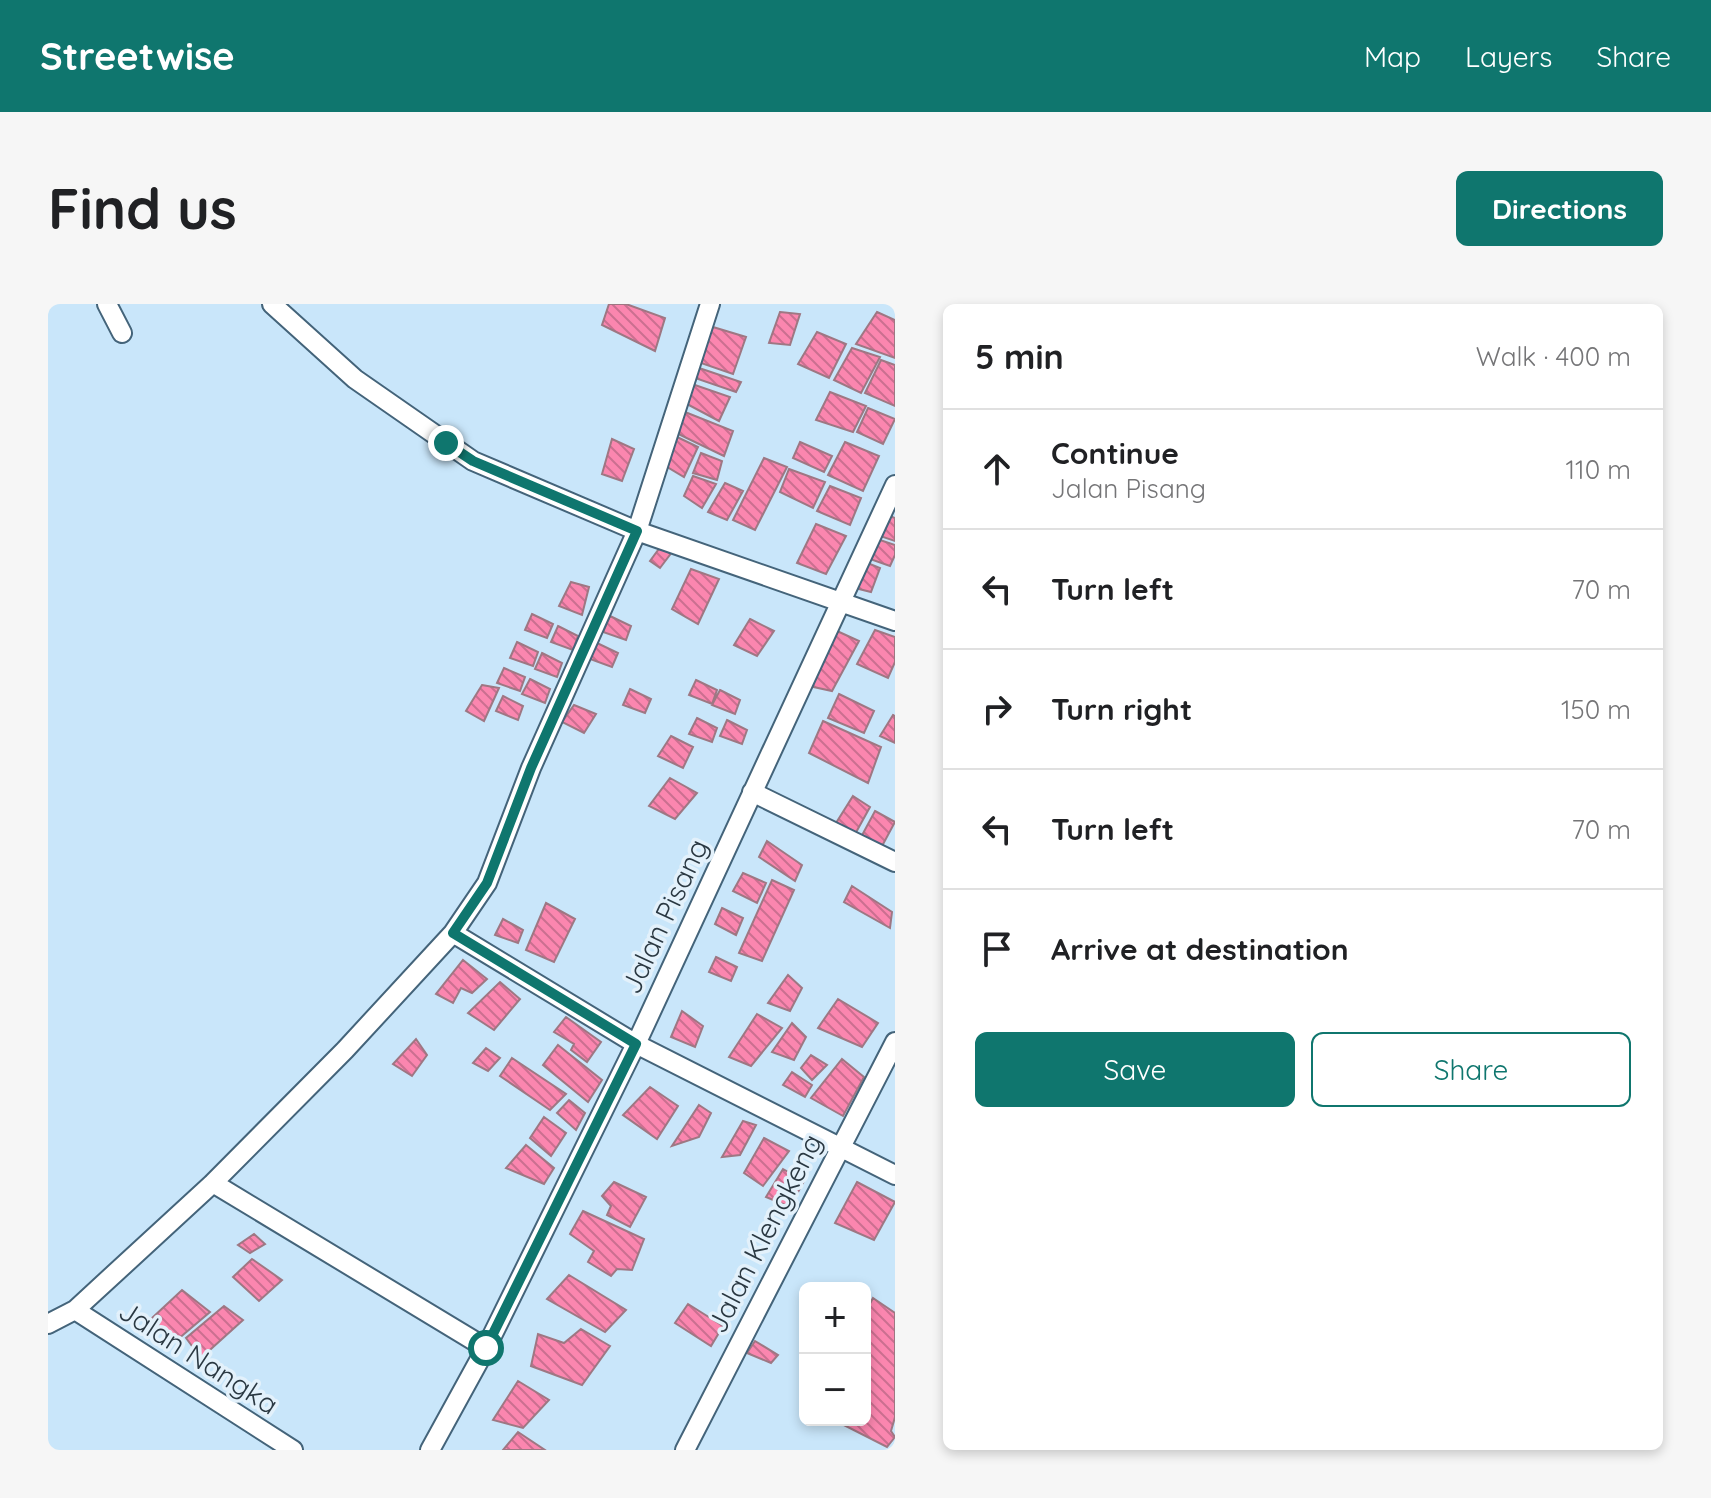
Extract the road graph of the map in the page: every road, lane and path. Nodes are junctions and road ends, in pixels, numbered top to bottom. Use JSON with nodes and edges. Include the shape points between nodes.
{"nodes":[{"id":1,"x":107,"y":304,"type":"edge"},
{"id":2,"x":272,"y":304,"type":"edge"},
{"id":3,"x":710,"y":304,"type":"edge"},
{"id":4,"x":122,"y":333,"type":"dead end"},
{"id":5,"x":895,"y":485,"type":"edge"},
{"id":6,"x":637,"y":531,"type":"junction"},
{"id":7,"x":841,"y":604,"type":"junction"},
{"id":8,"x":895,"y":621,"type":"edge"},
{"id":9,"x":752,"y":792,"type":"junction"},
{"id":10,"x":895,"y":862,"type":"edge"},
{"id":11,"x":453,"y":933,"type":"junction"},
{"id":12,"x":895,"y":1042,"type":"edge"},
{"id":13,"x":636,"y":1044,"type":"junction"},
{"id":14,"x":839,"y":1147,"type":"junction"},
{"id":15,"x":895,"y":1175,"type":"edge"},
{"id":16,"x":213,"y":1183,"type":"junction"},
{"id":17,"x":75,"y":1310,"type":"junction"},
{"id":18,"x":48,"y":1324,"type":"edge"},
{"id":19,"x":486,"y":1348,"type":"junction"},
{"id":20,"x":293,"y":1450,"type":"edge"},
{"id":21,"x":430,"y":1450,"type":"edge"},
{"id":22,"x":685,"y":1450,"type":"edge"}],
"edges":[{"from":1,"to":4,"type":"street"},
{"from":2,"to":6,"type":"street","via":[[355,379],[473,461]]},
{"from":3,"to":6,"type":"street"},
{"from":5,"to":7,"type":"street","name":"Jalan Pisang"},
{"from":6,"to":7,"type":"street"},
{"from":6,"to":11,"type":"street","via":[[531,768],[487,883]]},
{"from":7,"to":8,"type":"street"},
{"from":7,"to":9,"type":"street","name":"Jalan Pisang"},
{"from":9,"to":10,"type":"street"},
{"from":9,"to":13,"type":"street","name":"Jalan Pisang"},
{"from":11,"to":13,"type":"street"},
{"from":11,"to":16,"type":"street"},
{"from":12,"to":14,"type":"street","name":"Jalan Klengkeng"},
{"from":13,"to":14,"type":"street"},
{"from":13,"to":19,"type":"street","name":"Jalan Pisang"},
{"from":14,"to":15,"type":"street"},
{"from":14,"to":22,"type":"street","name":"Jalan Klengkeng"},
{"from":16,"to":17,"type":"street"},
{"from":16,"to":19,"type":"street"},
{"from":17,"to":18,"type":"street"},
{"from":17,"to":20,"type":"street","name":"Jalan Nangka"},
{"from":19,"to":21,"type":"street","name":"Jalan Pisang"}]}
